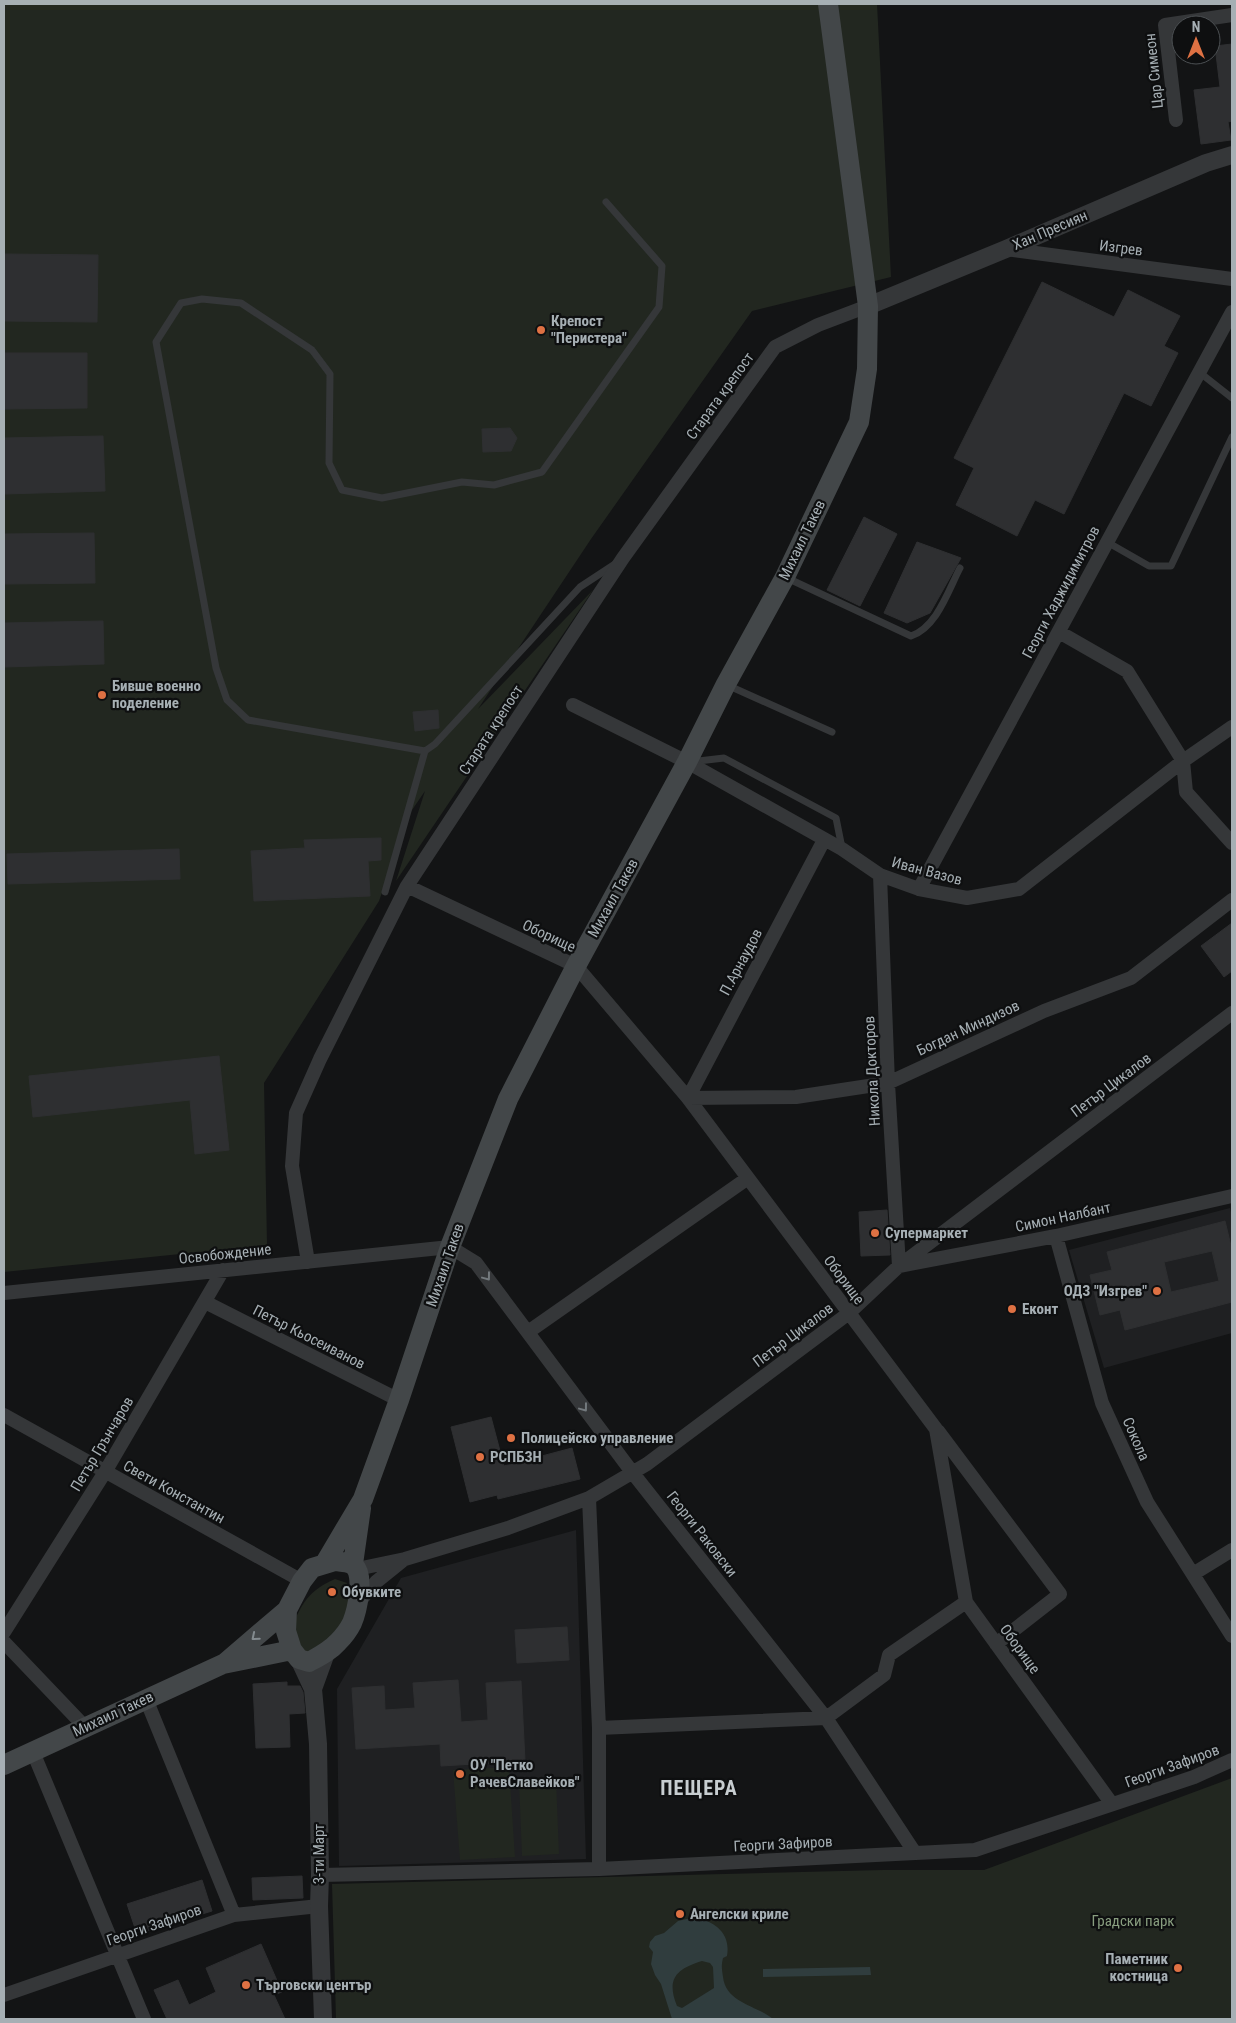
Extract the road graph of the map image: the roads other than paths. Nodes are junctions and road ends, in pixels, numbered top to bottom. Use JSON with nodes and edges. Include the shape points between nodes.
{"nodes":[{"id":1,"x":828,"y":4,"type":"edge"},
{"id":2,"x":1232,"y":14,"type":"edge"},
{"id":3,"x":1176,"y":120,"type":"dead end"},
{"id":4,"x":1232,"y":155,"type":"edge"},
{"id":5,"x":606,"y":202,"type":"dead end"},
{"id":6,"x":1006,"y":249,"type":"junction"},
{"id":7,"x":1232,"y":279,"type":"edge"},
{"id":8,"x":868,"y":306,"type":"junction"},
{"id":9,"x":1232,"y":312,"type":"edge"},
{"id":10,"x":1200,"y":372,"type":"junction"},
{"id":11,"x":1232,"y":398,"type":"edge"},
{"id":12,"x":1232,"y":437,"type":"edge"},
{"id":13,"x":1107,"y":542,"type":"junction"},
{"id":14,"x":623,"y":558,"type":"junction"},
{"id":15,"x":960,"y":568,"type":"dead end"},
{"id":16,"x":784,"y":577,"type":"junction"},
{"id":17,"x":1059,"y":632,"type":"junction"},
{"id":18,"x":726,"y":684,"type":"junction"},
{"id":19,"x":573,"y":705,"type":"dead end"},
{"id":20,"x":1232,"y":727,"type":"edge"},
{"id":21,"x":832,"y":732,"type":"dead end"},
{"id":22,"x":425,"y":751,"type":"junction"},
{"id":23,"x":1183,"y":761,"type":"junction"},
{"id":24,"x":687,"y":762,"type":"junction"},
{"id":25,"x":824,"y":840,"type":"junction"},
{"id":26,"x":1232,"y":843,"type":"edge"},
{"id":27,"x":842,"y":849,"type":"junction"},
{"id":28,"x":880,"y":875,"type":"junction"},
{"id":29,"x":407,"y":886,"type":"junction"},
{"id":30,"x":919,"y":888,"type":"junction"},
{"id":31,"x":385,"y":892,"type":"dead end"},
{"id":32,"x":1232,"y":900,"type":"edge"},
{"id":33,"x":576,"y":966,"type":"junction"},
{"id":34,"x":1232,"y":1013,"type":"edge"},
{"id":35,"x":888,"y":1083,"type":"junction"},
{"id":36,"x":688,"y":1098,"type":"junction"},
{"id":37,"x":748,"y":1178,"type":"junction"},
{"id":38,"x":1232,"y":1196,"type":"edge"},
{"id":39,"x":1056,"y":1236,"type":"junction"},
{"id":40,"x":450,"y":1247,"type":"junction"},
{"id":41,"x":308,"y":1262,"type":"junction"},
{"id":42,"x":899,"y":1266,"type":"junction"},
{"id":43,"x":223,"y":1270,"type":"junction"},
{"id":44,"x":4,"y":1293,"type":"edge"},
{"id":45,"x":205,"y":1302,"type":"junction"},
{"id":46,"x":849,"y":1313,"type":"junction"},
{"id":47,"x":528,"y":1332,"type":"junction"},
{"id":48,"x":400,"y":1400,"type":"junction"},
{"id":49,"x":4,"y":1415,"type":"edge"},
{"id":50,"x":936,"y":1428,"type":"junction"},
{"id":51,"x":105,"y":1472,"type":"junction"},
{"id":52,"x":632,"y":1472,"type":"junction"},
{"id":53,"x":589,"y":1498,"type":"junction"},
{"id":54,"x":363,"y":1499,"type":"junction"},
{"id":55,"x":1232,"y":1550,"type":"edge"},
{"id":56,"x":405,"y":1559,"type":"junction"},
{"id":57,"x":326,"y":1563,"type":"junction"},
{"id":58,"x":355,"y":1567,"type":"junction"},
{"id":59,"x":1193,"y":1574,"type":"junction"},
{"id":60,"x":302,"y":1581,"type":"junction"},
{"id":61,"x":966,"y":1602,"type":"junction"},
{"id":62,"x":357,"y":1603,"type":"junction"},
{"id":63,"x":287,"y":1610,"type":"junction"},
{"id":64,"x":4,"y":1632,"type":"edge"},
{"id":65,"x":1232,"y":1636,"type":"edge"},
{"id":66,"x":4,"y":1642,"type":"edge"},
{"id":67,"x":996,"y":1644,"type":"junction"},
{"id":68,"x":326,"y":1653,"type":"junction"},
{"id":69,"x":295,"y":1654,"type":"junction"},
{"id":70,"x":223,"y":1664,"type":"junction"},
{"id":71,"x":313,"y":1689,"type":"junction"},
{"id":72,"x":146,"y":1699,"type":"junction"},
{"id":73,"x":826,"y":1718,"type":"junction"},
{"id":74,"x":85,"y":1727,"type":"junction"},
{"id":75,"x":599,"y":1728,"type":"junction"},
{"id":76,"x":32,"y":1752,"type":"junction"},
{"id":77,"x":1232,"y":1760,"type":"edge"},
{"id":78,"x":4,"y":1765,"type":"edge"},
{"id":79,"x":1112,"y":1804,"type":"junction"},
{"id":80,"x":915,"y":1853,"type":"junction"},
{"id":81,"x":599,"y":1870,"type":"junction"},
{"id":82,"x":320,"y":1876,"type":"junction"},
{"id":83,"x":319,"y":1906,"type":"junction"},
{"id":84,"x":234,"y":1915,"type":"junction"},
{"id":85,"x":117,"y":1954,"type":"junction"},
{"id":86,"x":4,"y":1995,"type":"edge"},
{"id":87,"x":144,"y":2019,"type":"edge"},
{"id":88,"x":323,"y":2019,"type":"edge"}],
"edges":[{"from":1,"to":8,"type":"main road","name":"Михаил Такев"},
{"from":2,"to":3,"type":"street","name":"Цар Симеон","via":[[1165,25]]},
{"from":4,"to":6,"type":"street","name":"Хан Пресиян","via":[[1206,163]]},
{"from":5,"to":22,"type":"lane","via":[[662,266],[659,307],[542,472],[494,485],[462,482],[382,498],[342,490],[329,463],[330,374],[312,350],[241,303],[202,299],[181,303],[156,342],[216,668],[227,700],[248,720]]},
{"from":6,"to":7,"type":"street","name":"Изгрев"},
{"from":6,"to":8,"type":"street","name":"Хан Пресиян"},
{"from":8,"to":14,"type":"street","name":"Старата крепост","via":[[818,325],[775,348]]},
{"from":8,"to":16,"type":"main road","name":"Михаил Такев","via":[[867,369],[859,422]]},
{"from":9,"to":10,"type":"street","name":"Георги Хаджидимитров"},
{"from":10,"to":11,"type":"lane"},
{"from":10,"to":13,"type":"street","name":"Георги Хаджидимитров"},
{"from":12,"to":13,"type":"lane","via":[[1171,566],[1149,566]]},
{"from":13,"to":17,"type":"street","name":"Георги Хаджидимитров"},
{"from":14,"to":22,"type":"lane","via":[[580,587]]},
{"from":14,"to":29,"type":"street","name":"Старата крепост"},
{"from":15,"to":16,"type":"lane","via":[[930,625],[911,636]]},
{"from":16,"to":18,"type":"main road","name":"Михаил Такев"},
{"from":17,"to":23,"type":"street","via":[[1128,671]]},
{"from":17,"to":30,"type":"street","name":"Георги Хаджидимитров"},
{"from":18,"to":21,"type":"lane"},
{"from":18,"to":24,"type":"main road","name":"Михаил Такев"},
{"from":19,"to":24,"type":"street","name":"Иван Вазов"},
{"from":20,"to":23,"type":"street","name":"Иван Вазов"},
{"from":22,"to":31,"type":"lane"},
{"from":23,"to":26,"type":"street","via":[[1186,792]]},
{"from":23,"to":30,"type":"street","name":"Иван Вазов","via":[[1019,888],[967,898]]},
{"from":24,"to":25,"type":"street","name":"Иван Вазов"},
{"from":24,"to":27,"type":"lane","via":[[724,758],[836,818]]},
{"from":24,"to":33,"type":"main road","name":"Михаил Такев"},
{"from":25,"to":27,"type":"street","name":"Иван Вазов"},
{"from":25,"to":36,"type":"street","name":"П.Арнаудов"},
{"from":27,"to":28,"type":"street","name":"Иван Вазов"},
{"from":28,"to":30,"type":"street","name":"Иван Вазов"},
{"from":28,"to":35,"type":"street","name":"Никола Докторов"},
{"from":29,"to":33,"type":"street","name":"Оборище"},
{"from":29,"to":41,"type":"street","name":"Старата крепост","via":[[296,1113],[292,1166]]},
{"from":32,"to":35,"type":"street","name":"Богдан Миндизов","via":[[1131,978],[1044,1011]]},
{"from":33,"to":36,"type":"street","name":"Оборище"},
{"from":33,"to":40,"type":"main road","name":"Михаил Такев","via":[[508,1099]]},
{"from":34,"to":42,"type":"street","name":"Петър Цикалов"},
{"from":35,"to":36,"type":"street","name":"Богдан Миндизов","via":[[796,1097]]},
{"from":35,"to":42,"type":"street","name":"Никола Докторов"},
{"from":36,"to":37,"type":"street","name":"Оборище"},
{"from":37,"to":46,"type":"street","name":"Оборище"},
{"from":37,"to":47,"type":"street"},
{"from":38,"to":39,"type":"street","name":"Симон Налбант"},
{"from":39,"to":42,"type":"street","name":"Симон Налбант"},
{"from":39,"to":59,"type":"street","name":"Сокола","via":[[1102,1403],[1147,1502]]},
{"from":40,"to":41,"type":"street","name":"Освобождение"},
{"from":40,"to":47,"type":"street","name":"Георги Раковски","one_way":true,"via":[[476,1263]]},
{"from":40,"to":48,"type":"main road","name":"Михаил Такев"},
{"from":41,"to":43,"type":"street","name":"Освобождение"},
{"from":42,"to":46,"type":"street","name":"Петър Цикалов"},
{"from":43,"to":44,"type":"street","name":"Освобождение"},
{"from":43,"to":45,"type":"street","name":"Петър Грънчаров"},
{"from":45,"to":48,"type":"street","name":"Петър Кьосеиванов"},
{"from":45,"to":51,"type":"street","name":"Петър Грънчаров"},
{"from":46,"to":50,"type":"street","name":"Оборище"},
{"from":46,"to":52,"type":"street","name":"Петър Цикалов"},
{"from":47,"to":52,"type":"street","name":"Георги Раковски","one_way":true},
{"from":48,"to":54,"type":"main road","name":"Михаил Такев"},
{"from":49,"to":51,"type":"street","name":"Свети Константин"},
{"from":50,"to":61,"type":"street","name":"Оборище"},
{"from":50,"to":67,"type":"street","via":[[1060,1594]]},
{"from":51,"to":60,"type":"street","name":"Свети Константин"},
{"from":51,"to":64,"type":"street","name":"Петър Грънчаров"},
{"from":52,"to":53,"type":"street","name":"Петър Цикалов"},
{"from":52,"to":73,"type":"street","name":"Георги Раковски"},
{"from":53,"to":56,"type":"street","name":"Петър Цикалов","via":[[508,1528]]},
{"from":53,"to":75,"type":"street"},
{"from":54,"to":57,"type":"main road","name":"Михаил Такев"},
{"from":54,"to":58,"type":"main road","name":"Михаил Такев"},
{"from":55,"to":59,"type":"street"},
{"from":56,"to":58,"type":"street","name":"Петър Цикалов"},
{"from":56,"to":62,"type":"street","name":"Петър Цикалов","via":[[376,1582]]},
{"from":57,"to":58,"type":"main road","via":[[335,1561]]},
{"from":57,"to":60,"type":"main road","via":[[312,1568]]},
{"from":58,"to":62,"type":"main road","via":[[360,1584]]},
{"from":59,"to":65,"type":"street","name":"Сокола"},
{"from":60,"to":63,"type":"main road"},
{"from":61,"to":67,"type":"street","name":"Оборище"},
{"from":61,"to":73,"type":"street","via":[[889,1655],[884,1675]]},
{"from":62,"to":68,"type":"main road","via":[[352,1623],[340,1641]]},
{"from":63,"to":69,"type":"main road","via":[[286,1631]]},
{"from":63,"to":70,"type":"main road","name":"Михаил Такев","one_way":true},
{"from":66,"to":74,"type":"street"},
{"from":67,"to":79,"type":"street","name":"Оборище"},
{"from":68,"to":69,"type":"main road","via":[[309,1662]]},
{"from":68,"to":71,"type":"street"},
{"from":69,"to":70,"type":"main road","name":"Михаил Такев"},
{"from":69,"to":71,"type":"street"},
{"from":70,"to":72,"type":"main road","name":"Михаил Такев"},
{"from":71,"to":82,"type":"street","name":"3-ти Март","via":[[318,1744]]},
{"from":72,"to":74,"type":"main road","name":"Михаил Такев"},
{"from":72,"to":84,"type":"street"},
{"from":73,"to":75,"type":"street"},
{"from":73,"to":80,"type":"street","name":"Георги Раковски"},
{"from":74,"to":76,"type":"main road","name":"Михаил Такев"},
{"from":75,"to":81,"type":"street"},
{"from":76,"to":78,"type":"main road","name":"Михаил Такев"},
{"from":76,"to":85,"type":"street"},
{"from":77,"to":79,"type":"street","name":"Георги Зафиров","via":[[1194,1777]]},
{"from":79,"to":80,"type":"street","name":"Георги Зафиров","via":[[975,1850]]},
{"from":80,"to":81,"type":"street","name":"Георги Зафиров"},
{"from":81,"to":82,"type":"street","name":"Георги Зафиров"},
{"from":82,"to":83,"type":"street","name":"3-ти Март"},
{"from":83,"to":84,"type":"street","name":"Георги Зафиров"},
{"from":83,"to":88,"type":"street","name":"3-ти Март"},
{"from":84,"to":85,"type":"street","name":"Георги Зафиров"},
{"from":85,"to":86,"type":"street","name":"Георги Зафиров"},
{"from":85,"to":87,"type":"street"}]}
